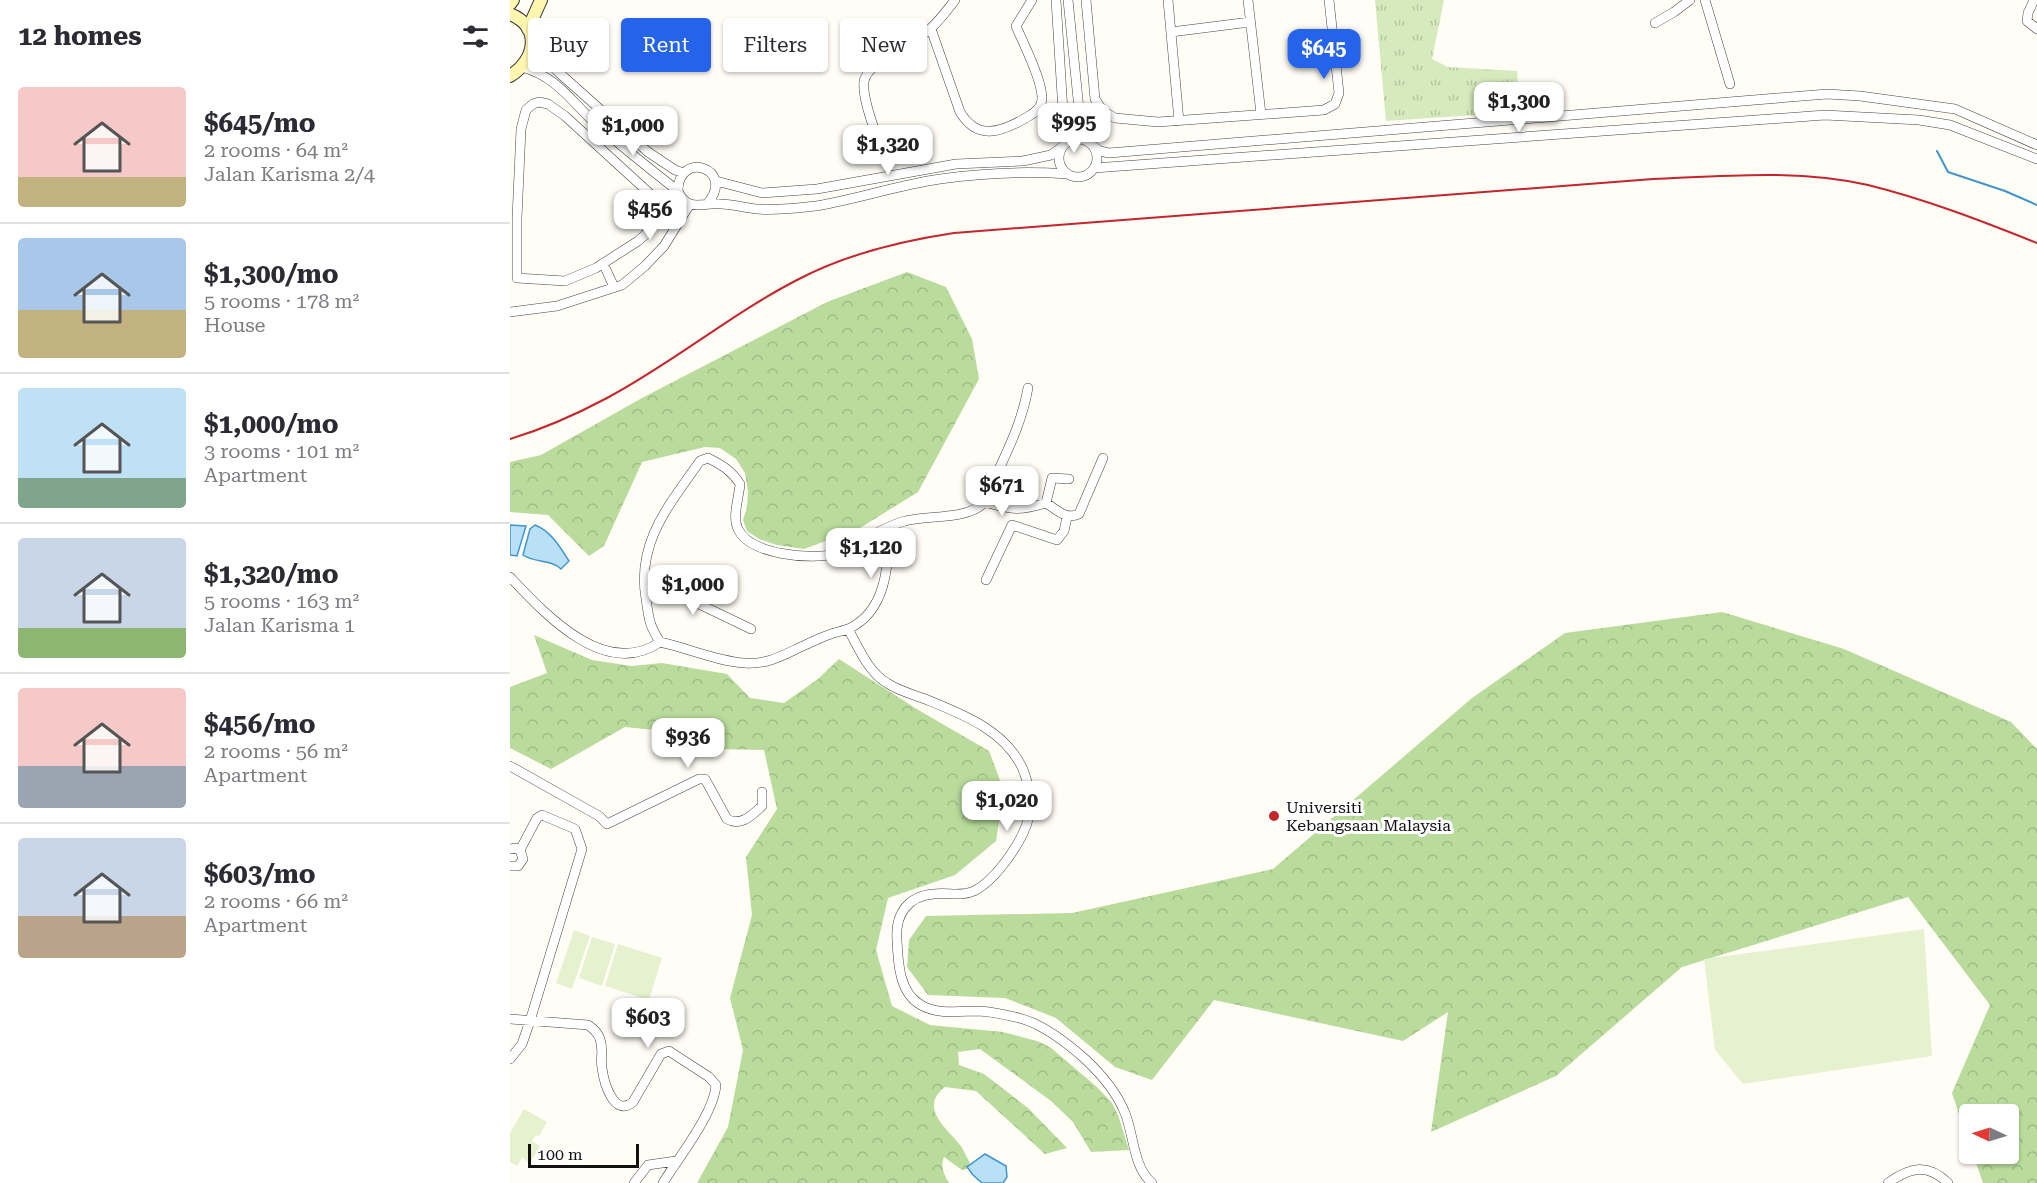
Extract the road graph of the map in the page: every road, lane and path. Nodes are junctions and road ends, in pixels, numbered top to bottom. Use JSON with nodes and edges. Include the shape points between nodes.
{"nodes":[{"id":1,"x":513,"y":0,"type":"edge"},
{"id":2,"x":542,"y":0,"type":"edge"},
{"id":3,"x":956,"y":0,"type":"edge"},
{"id":4,"x":1032,"y":0,"type":"edge"},
{"id":5,"x":1056,"y":0,"type":"edge"},
{"id":6,"x":1068,"y":0,"type":"edge"},
{"id":7,"x":1086,"y":0,"type":"edge"},
{"id":8,"x":1168,"y":0,"type":"edge"},
{"id":9,"x":1248,"y":0,"type":"edge"},
{"id":10,"x":1329,"y":0,"type":"edge"},
{"id":11,"x":1690,"y":0,"type":"edge"},
{"id":12,"x":1705,"y":0,"type":"edge"},
{"id":13,"x":2034,"y":0,"type":"edge"},
{"id":14,"x":510,"y":4,"type":"edge"},
{"id":15,"x":510,"y":14,"type":"edge"},
{"id":16,"x":533,"y":18,"type":"edge"},
{"id":17,"x":1250,"y":22,"type":"junction"},
{"id":18,"x":1655,"y":23,"type":"dead end"},
{"id":19,"x":528,"y":29,"type":"edge"},
{"id":20,"x":931,"y":29,"type":"junction"},
{"id":21,"x":2037,"y":29,"type":"edge"},
{"id":22,"x":1171,"y":32,"type":"junction"},
{"id":23,"x":528,"y":59,"type":"edge"},
{"id":24,"x":522,"y":68,"type":"junction"},
{"id":25,"x":560,"y":72,"type":"edge"},
{"id":26,"x":510,"y":76,"type":"edge"},
{"id":27,"x":1730,"y":84,"type":"dead end"},
{"id":28,"x":1261,"y":114,"type":"junction"},
{"id":29,"x":1179,"y":121,"type":"junction"},
{"id":30,"x":598,"y":125,"type":"junction"},
{"id":31,"x":588,"y":137,"type":"junction"},
{"id":32,"x":1090,"y":144,"type":"junction"},
{"id":33,"x":1064,"y":145,"type":"junction"},
{"id":34,"x":2037,"y":145,"type":"edge"},
{"id":35,"x":881,"y":150,"type":"dead end"},
{"id":36,"x":2037,"y":159,"type":"edge"},
{"id":37,"x":515,"y":160,"type":"edge"},
{"id":38,"x":1095,"y":168,"type":"junction"},
{"id":39,"x":684,"y":172,"type":"junction"},
{"id":40,"x":1068,"y":174,"type":"junction"},
{"id":41,"x":716,"y":181,"type":"junction"},
{"id":42,"x":678,"y":191,"type":"junction"},
{"id":43,"x":708,"y":203,"type":"junction"},
{"id":44,"x":690,"y":204,"type":"junction"},
{"id":45,"x":603,"y":263,"type":"junction"},
{"id":46,"x":614,"y":287,"type":"junction"},
{"id":47,"x":510,"y":312,"type":"edge"},
{"id":48,"x":1028,"y":388,"type":"dead end"},
{"id":49,"x":1103,"y":458,"type":"dead end"},
{"id":50,"x":1069,"y":479,"type":"dead end"},
{"id":51,"x":985,"y":502,"type":"junction"},
{"id":52,"x":1046,"y":502,"type":"junction"},
{"id":53,"x":1067,"y":517,"type":"junction"},
{"id":54,"x":887,"y":528,"type":"junction"},
{"id":55,"x":510,"y":577,"type":"edge"},
{"id":56,"x":986,"y":580,"type":"dead end"},
{"id":57,"x":645,"y":582,"type":"junction"},
{"id":58,"x":751,"y":629,"type":"dead end"},
{"id":59,"x":848,"y":629,"type":"junction"},
{"id":60,"x":660,"y":642,"type":"junction"},
{"id":61,"x":510,"y":766,"type":"edge"},
{"id":62,"x":762,"y":792,"type":"dead end"},
{"id":63,"x":515,"y":849,"type":"edge"},
{"id":64,"x":510,"y":866,"type":"edge"},
{"id":65,"x":510,"y":1019,"type":"edge"},
{"id":66,"x":530,"y":1021,"type":"junction"},
{"id":67,"x":510,"y":1059,"type":"edge"},
{"id":68,"x":676,"y":1161,"type":"junction"},
{"id":69,"x":634,"y":1183,"type":"edge"},
{"id":70,"x":663,"y":1183,"type":"edge"},
{"id":71,"x":1152,"y":1183,"type":"edge"},
{"id":72,"x":1888,"y":1183,"type":"edge"},
{"id":73,"x":1948,"y":1183,"type":"edge"}],
"edges":[{"from":1,"to":14,"type":"street"},
{"from":2,"to":16,"type":"street"},
{"from":3,"to":20,"type":"street"},
{"from":4,"to":20,"type":"street","via":[[1016,26],[1036,73],[1041,104],[1036,112],[996,131],[972,128],[967,123]]},
{"from":5,"to":33,"type":"street"},
{"from":6,"to":32,"type":"street","via":[[1079,109]]},
{"from":7,"to":29,"type":"street","via":[[1095,99],[1103,111],[1115,118]]},
{"from":8,"to":22,"type":"street"},
{"from":9,"to":17,"type":"street"},
{"from":10,"to":28,"type":"street","via":[[1339,93],[1335,104],[1324,110]]},
{"from":11,"to":18,"type":"street"},
{"from":12,"to":27,"type":"street"},
{"from":13,"to":21,"type":"street","via":[[2027,21]]},
{"from":15,"to":19,"type":"street"},
{"from":17,"to":22,"type":"street"},
{"from":17,"to":28,"type":"street"},
{"from":20,"to":35,"type":"street","via":[[865,75],[865,98]]},
{"from":22,"to":29,"type":"street"},
{"from":23,"to":24,"type":"street"},
{"from":24,"to":26,"type":"street"},
{"from":24,"to":30,"type":"street","via":[[543,75]]},
{"from":25,"to":39,"type":"street","via":[[648,152]]},
{"from":28,"to":29,"type":"street"},
{"from":30,"to":31,"type":"street"},
{"from":30,"to":42,"type":"street"},
{"from":31,"to":37,"type":"street","via":[[548,104],[539,102],[524,116]]},
{"from":31,"to":45,"type":"street","via":[[663,210],[646,234]]},
{"from":32,"to":33,"type":"street","via":[[1077,138]]},
{"from":32,"to":34,"type":"street","via":[[1109,153],[1827,94],[1955,110]]},
{"from":32,"to":38,"type":"street","via":[[1096,153]]},
{"from":33,"to":40,"type":"street","via":[[1059,162]]},
{"from":33,"to":41,"type":"street","via":[[1051,155],[1023,161],[956,164],[817,189],[762,193]]},
{"from":36,"to":38,"type":"street","via":[[1950,125],[1825,115]]},
{"from":37,"to":45,"type":"street","via":[[517,278],[565,281]]},
{"from":38,"to":40,"type":"street","via":[[1085,176]]},
{"from":39,"to":41,"type":"street","via":[[702,168]]},
{"from":39,"to":42,"type":"street"},
{"from":40,"to":43,"type":"street","via":[[942,178],[815,206],[757,210]]},
{"from":41,"to":43,"type":"street","via":[[714,196]]},
{"from":42,"to":44,"type":"street"},
{"from":43,"to":44,"type":"street"},
{"from":44,"to":46,"type":"street","via":[[664,246],[622,285]]},
{"from":45,"to":46,"type":"street"},
{"from":46,"to":47,"type":"street","via":[[556,306]]},
{"from":48,"to":51,"type":"street","via":[[1023,414]]},
{"from":49,"to":53,"type":"street","via":[[1079,514]]},
{"from":50,"to":52,"type":"street","via":[[1052,478]]},
{"from":51,"to":52,"type":"street","via":[[1018,510]]},
{"from":51,"to":54,"type":"street","via":[[964,513],[904,521]]},
{"from":52,"to":53,"type":"street"},
{"from":53,"to":56,"type":"street","via":[[1058,540],[1012,525]]},
{"from":54,"to":57,"type":"street","via":[[834,554],[801,556],[770,550],[744,537],[738,529],[735,519],[740,484],[732,472],[708,458],[700,461],[650,538]]},
{"from":54,"to":59,"type":"street","via":[[887,569],[881,593],[871,610]]},
{"from":55,"to":60,"type":"street","via":[[566,632],[609,652],[630,654]]},
{"from":57,"to":58,"type":"street"},
{"from":57,"to":60,"type":"street","via":[[651,627]]},
{"from":59,"to":60,"type":"street","via":[[769,662],[718,658]]},
{"from":59,"to":71,"type":"street","via":[[871,670],[886,683],[966,717],[1000,737],[1023,769],[1030,792],[1024,830],[993,878],[974,891],[919,897],[904,908],[896,926],[903,983],[921,1005],[1022,1019],[1086,1059],[1108,1083],[1124,1111],[1137,1160]]},
{"from":61,"to":62,"type":"street","via":[[607,824],[699,778],[705,779],[727,819],[736,823],[750,818],[762,806]]},
{"from":63,"to":64,"type":"street","via":[[523,855],[522,862]]},
{"from":63,"to":66,"type":"street","via":[[542,815],[575,830],[582,849]]},
{"from":65,"to":66,"type":"street"},
{"from":66,"to":67,"type":"street","via":[[522,1044]]},
{"from":66,"to":68,"type":"street","via":[[588,1025],[594,1029],[599,1036],[608,1088],[618,1106],[633,1102],[665,1051],[709,1077],[716,1085],[715,1095],[691,1142]]},
{"from":68,"to":69,"type":"street","via":[[648,1165]]},
{"from":68,"to":70,"type":"street"},
{"from":72,"to":73,"type":"street","via":[[1911,1170],[1938,1173]]}]}
